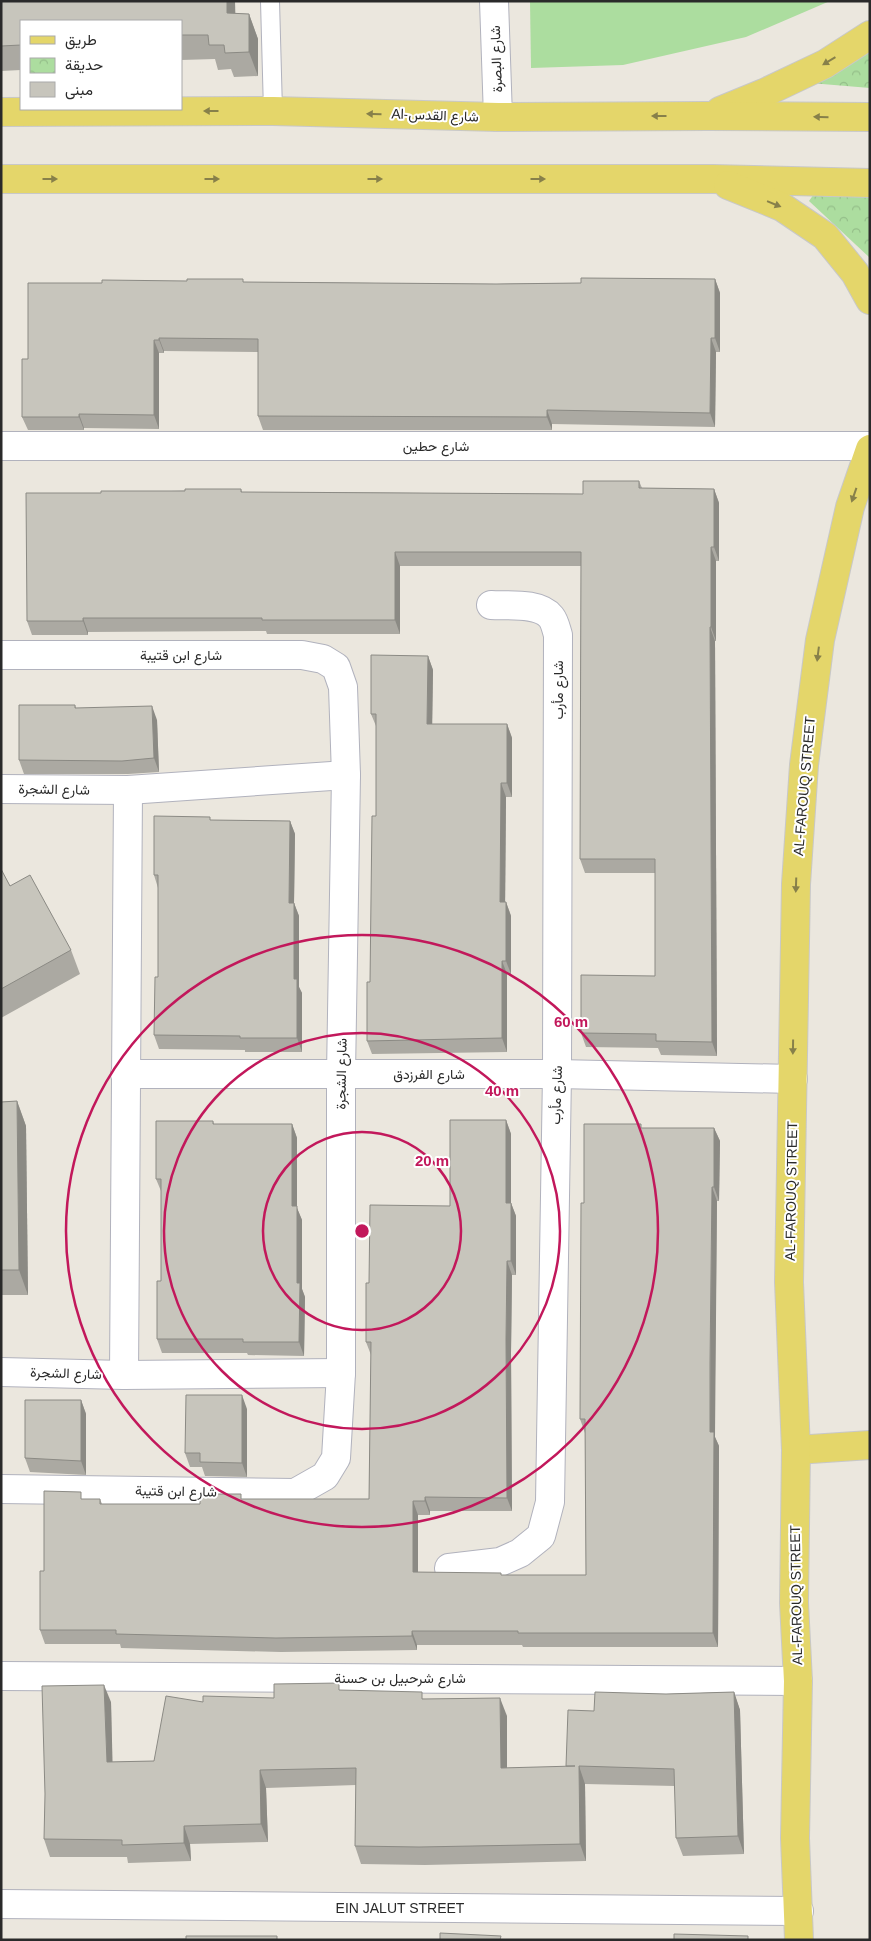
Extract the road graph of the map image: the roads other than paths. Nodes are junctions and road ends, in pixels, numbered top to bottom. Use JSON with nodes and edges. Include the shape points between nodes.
{"nodes":[{"id":1,"x":270,"y":1,"type":"edge"},
{"id":2,"x":494,"y":1,"type":"edge"},
{"id":3,"x":870,"y":35,"type":"edge"},
{"id":4,"x":272,"y":111,"type":"junction"},
{"id":5,"x":1,"y":112,"type":"edge"},
{"id":6,"x":708,"y":116,"type":"junction"},
{"id":7,"x":498,"y":117,"type":"junction"},
{"id":8,"x":870,"y":117,"type":"edge"},
{"id":9,"x":1,"y":179,"type":"edge"},
{"id":10,"x":713,"y":179,"type":"junction"},
{"id":11,"x":870,"y":183,"type":"edge"},
{"id":12,"x":870,"y":300,"type":"edge"},
{"id":13,"x":1,"y":446,"type":"edge"},
{"id":14,"x":870,"y":448,"type":"edge"},
{"id":15,"x":491,"y":605,"type":"dead end"},
{"id":16,"x":1,"y":655,"type":"edge"},
{"id":17,"x":343,"y":687,"type":"joint"},
{"id":18,"x":346,"y":775,"type":"junction"},
{"id":19,"x":1,"y":788,"type":"edge"},
{"id":20,"x":128,"y":790,"type":"junction"},
{"id":21,"x":125,"y":1074,"type":"junction"},
{"id":22,"x":341,"y":1074,"type":"junction"},
{"id":23,"x":557,"y":1074,"type":"junction"},
{"id":24,"x":793,"y":1079,"type":"junction"},
{"id":25,"x":1,"y":1372,"type":"edge"},
{"id":26,"x":341,"y":1373,"type":"junction"},
{"id":27,"x":124,"y":1375,"type":"junction"},
{"id":28,"x":870,"y":1445,"type":"edge"},
{"id":29,"x":796,"y":1450,"type":"junction"},
{"id":30,"x":336,"y":1458,"type":"joint"},
{"id":31,"x":1,"y":1489,"type":"edge"},
{"id":32,"x":449,"y":1568,"type":"dead end"},
{"id":33,"x":1,"y":1676,"type":"edge"},
{"id":34,"x":798,"y":1680,"type":"junction"},
{"id":35,"x":1,"y":1904,"type":"edge"},
{"id":36,"x":799,"y":1911,"type":"junction"},
{"id":37,"x":799,"y":1940,"type":"edge"}],
"edges":[{"from":1,"to":4,"type":"lane"},
{"from":2,"to":7,"type":"street","name":"شارع البصرة"},
{"from":3,"to":6,"type":"main road","one_way":true,"via":[[825,64]]},
{"from":4,"to":5,"type":"main road","name":"Al-شارع القدس","one_way":true},
{"from":7,"to":4,"type":"main road","name":"Al-شارع القدس","one_way":true},
{"from":6,"to":7,"type":"main road","name":"Al-شارع القدس","one_way":true},
{"from":8,"to":6,"type":"main road","name":"Al-شارع القدس","one_way":true},
{"from":9,"to":10,"type":"main road","one_way":true},
{"from":10,"to":11,"type":"main road"},
{"from":10,"to":12,"type":"main road","one_way":true,"via":[[782,207],[825,236],[855,273]]},
{"from":13,"to":14,"type":"street","name":"شارع حطين"},
{"from":14,"to":24,"type":"main road","name":"AL-FAROUQ STREET","one_way":true,"via":[[850,507],[820,640],[804,765],[796,884]]},
{"from":15,"to":23,"type":"street","name":"شارع مأرب","via":[[541,610],[550,616],[558,635]]},
{"from":16,"to":17,"type":"street","name":"شارع ابن قتيبة","via":[[302,655],[323,659],[336,667]]},
{"from":17,"to":18,"type":"street","name":"شارع الشجرة"},
{"from":18,"to":20,"type":"street","name":"شارع الشجرة"},
{"from":18,"to":22,"type":"street","name":"شارع الشجرة"},
{"from":19,"to":20,"type":"street","name":"شارع الشجرة"},
{"from":20,"to":21,"type":"street"},
{"from":21,"to":22,"type":"street","name":"شارع الفرزدق"},
{"from":21,"to":27,"type":"street"},
{"from":22,"to":23,"type":"street","name":"شارع الفرزدق"},
{"from":22,"to":26,"type":"street","name":"شارع الشجرة"},
{"from":23,"to":24,"type":"street","name":"شارع الفرزدق"},
{"from":23,"to":32,"type":"street","name":"شارع مأرب","via":[[550,1502],[541,1536],[520,1553],[500,1562]]},
{"from":24,"to":29,"type":"main road","name":"AL-FAROUQ STREET","via":[[789,1282]]},
{"from":25,"to":27,"type":"street","name":"شارع الشجرة"},
{"from":26,"to":27,"type":"street","name":"شارع الشجرة"},
{"from":26,"to":30,"type":"street","name":"شارع الشجرة"},
{"from":28,"to":29,"type":"main road"},
{"from":29,"to":34,"type":"main road","name":"AL-FAROUQ STREET","via":[[794,1603]]},
{"from":30,"to":31,"type":"street","name":"شارع ابن قتيبة","via":[[325,1476],[294,1493]]},
{"from":33,"to":34,"type":"street","name":"شارع شرحبيل بن حسنة"},
{"from":34,"to":36,"type":"main road","name":"AL-FAROUQ STREET","via":[[795,1838]]},
{"from":35,"to":36,"type":"street","name":"EIN JALUT STREET"},
{"from":36,"to":37,"type":"main road","name":"AL-FAROUQ STREET"}]}
